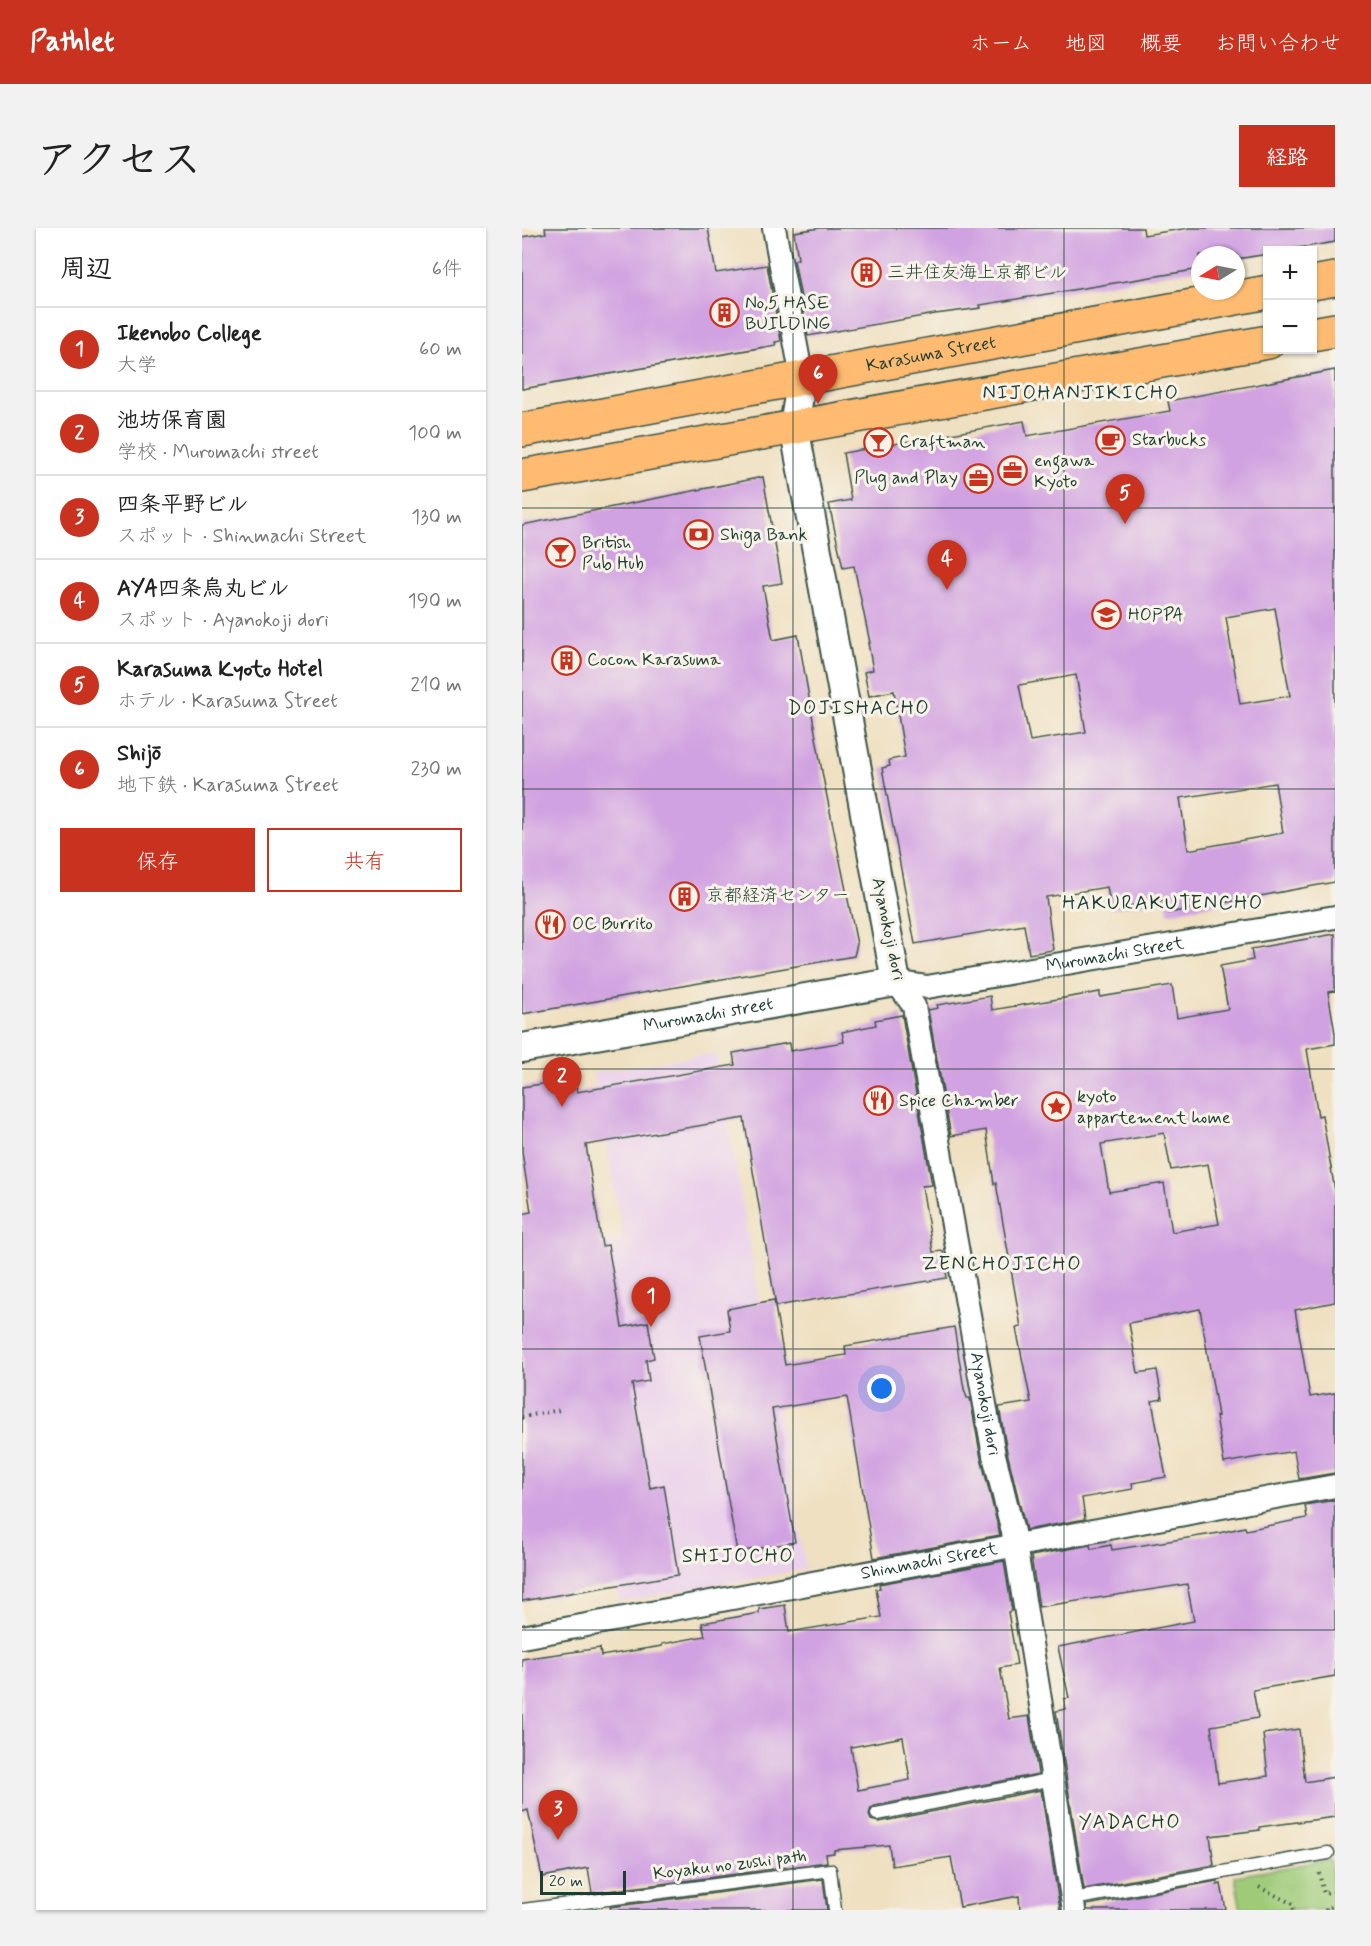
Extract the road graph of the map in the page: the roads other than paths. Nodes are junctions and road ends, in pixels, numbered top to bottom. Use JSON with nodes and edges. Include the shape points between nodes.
{"nodes":[{"id":1,"x":774,"y":228,"type":"edge"},
{"id":2,"x":1335,"y":279,"type":"edge"},
{"id":3,"x":1317,"y":282,"type":"edge"},
{"id":4,"x":1263,"y":293,"type":"edge"},
{"id":5,"x":1335,"y":330,"type":"edge"},
{"id":6,"x":1317,"y":333,"type":"edge"},
{"id":7,"x":1263,"y":343,"type":"edge"},
{"id":8,"x":802,"y":378,"type":"junction"},
{"id":9,"x":794,"y":426,"type":"junction"},
{"id":10,"x":522,"y":430,"type":"edge"},
{"id":11,"x":522,"y":476,"type":"edge"},
{"id":12,"x":1335,"y":917,"type":"edge"},
{"id":13,"x":896,"y":982,"type":"junction"},
{"id":14,"x":522,"y":1048,"type":"edge"},
{"id":15,"x":1335,"y":1486,"type":"edge"},
{"id":16,"x":1015,"y":1547,"type":"junction"},
{"id":17,"x":522,"y":1637,"type":"edge"},
{"id":18,"x":1053,"y":1779,"type":"junction"},
{"id":19,"x":878,"y":1814,"type":"dead end"},
{"id":20,"x":1328,"y":1853,"type":"dead end"},
{"id":21,"x":1074,"y":1905,"type":"edge"},
{"id":22,"x":523,"y":1910,"type":"edge"},
{"id":23,"x":835,"y":1910,"type":"edge"}],
"edges":[{"from":1,"to":8,"type":"street","name":"Ayanokoji dori"},
{"from":2,"to":3,"type":"highway"},
{"from":4,"to":8,"type":"highway","name":"Karasuma Street"},
{"from":5,"to":6,"type":"highway"},
{"from":7,"to":9,"type":"highway"},
{"from":8,"to":9,"type":"street","name":"Ayanokoji dori"},
{"from":8,"to":10,"type":"highway","name":"Karasuma Street"},
{"from":9,"to":11,"type":"highway"},
{"from":9,"to":13,"type":"street","name":"Ayanokoji dori"},
{"from":12,"to":13,"type":"street","name":"Muromachi Street","via":[[927,987]]},
{"from":13,"to":14,"type":"street","name":"Muromachi street"},
{"from":13,"to":16,"type":"street","name":"Ayanokoji dori","via":[[914,1006],[994,1455]]},
{"from":15,"to":16,"type":"street","name":"Shinmachi Street"},
{"from":16,"to":17,"type":"street","name":"Shinmachi Street"},
{"from":16,"to":18,"type":"street","name":"Ayanokoji dori"},
{"from":18,"to":19,"type":"lane"},
{"from":18,"to":21,"type":"street","name":"Ayanokoji dori"},
{"from":20,"to":21,"type":"lane"},
{"from":22,"to":23,"type":"lane","name":"Koyaku no zushi path","via":[[830,1870]]}]}
